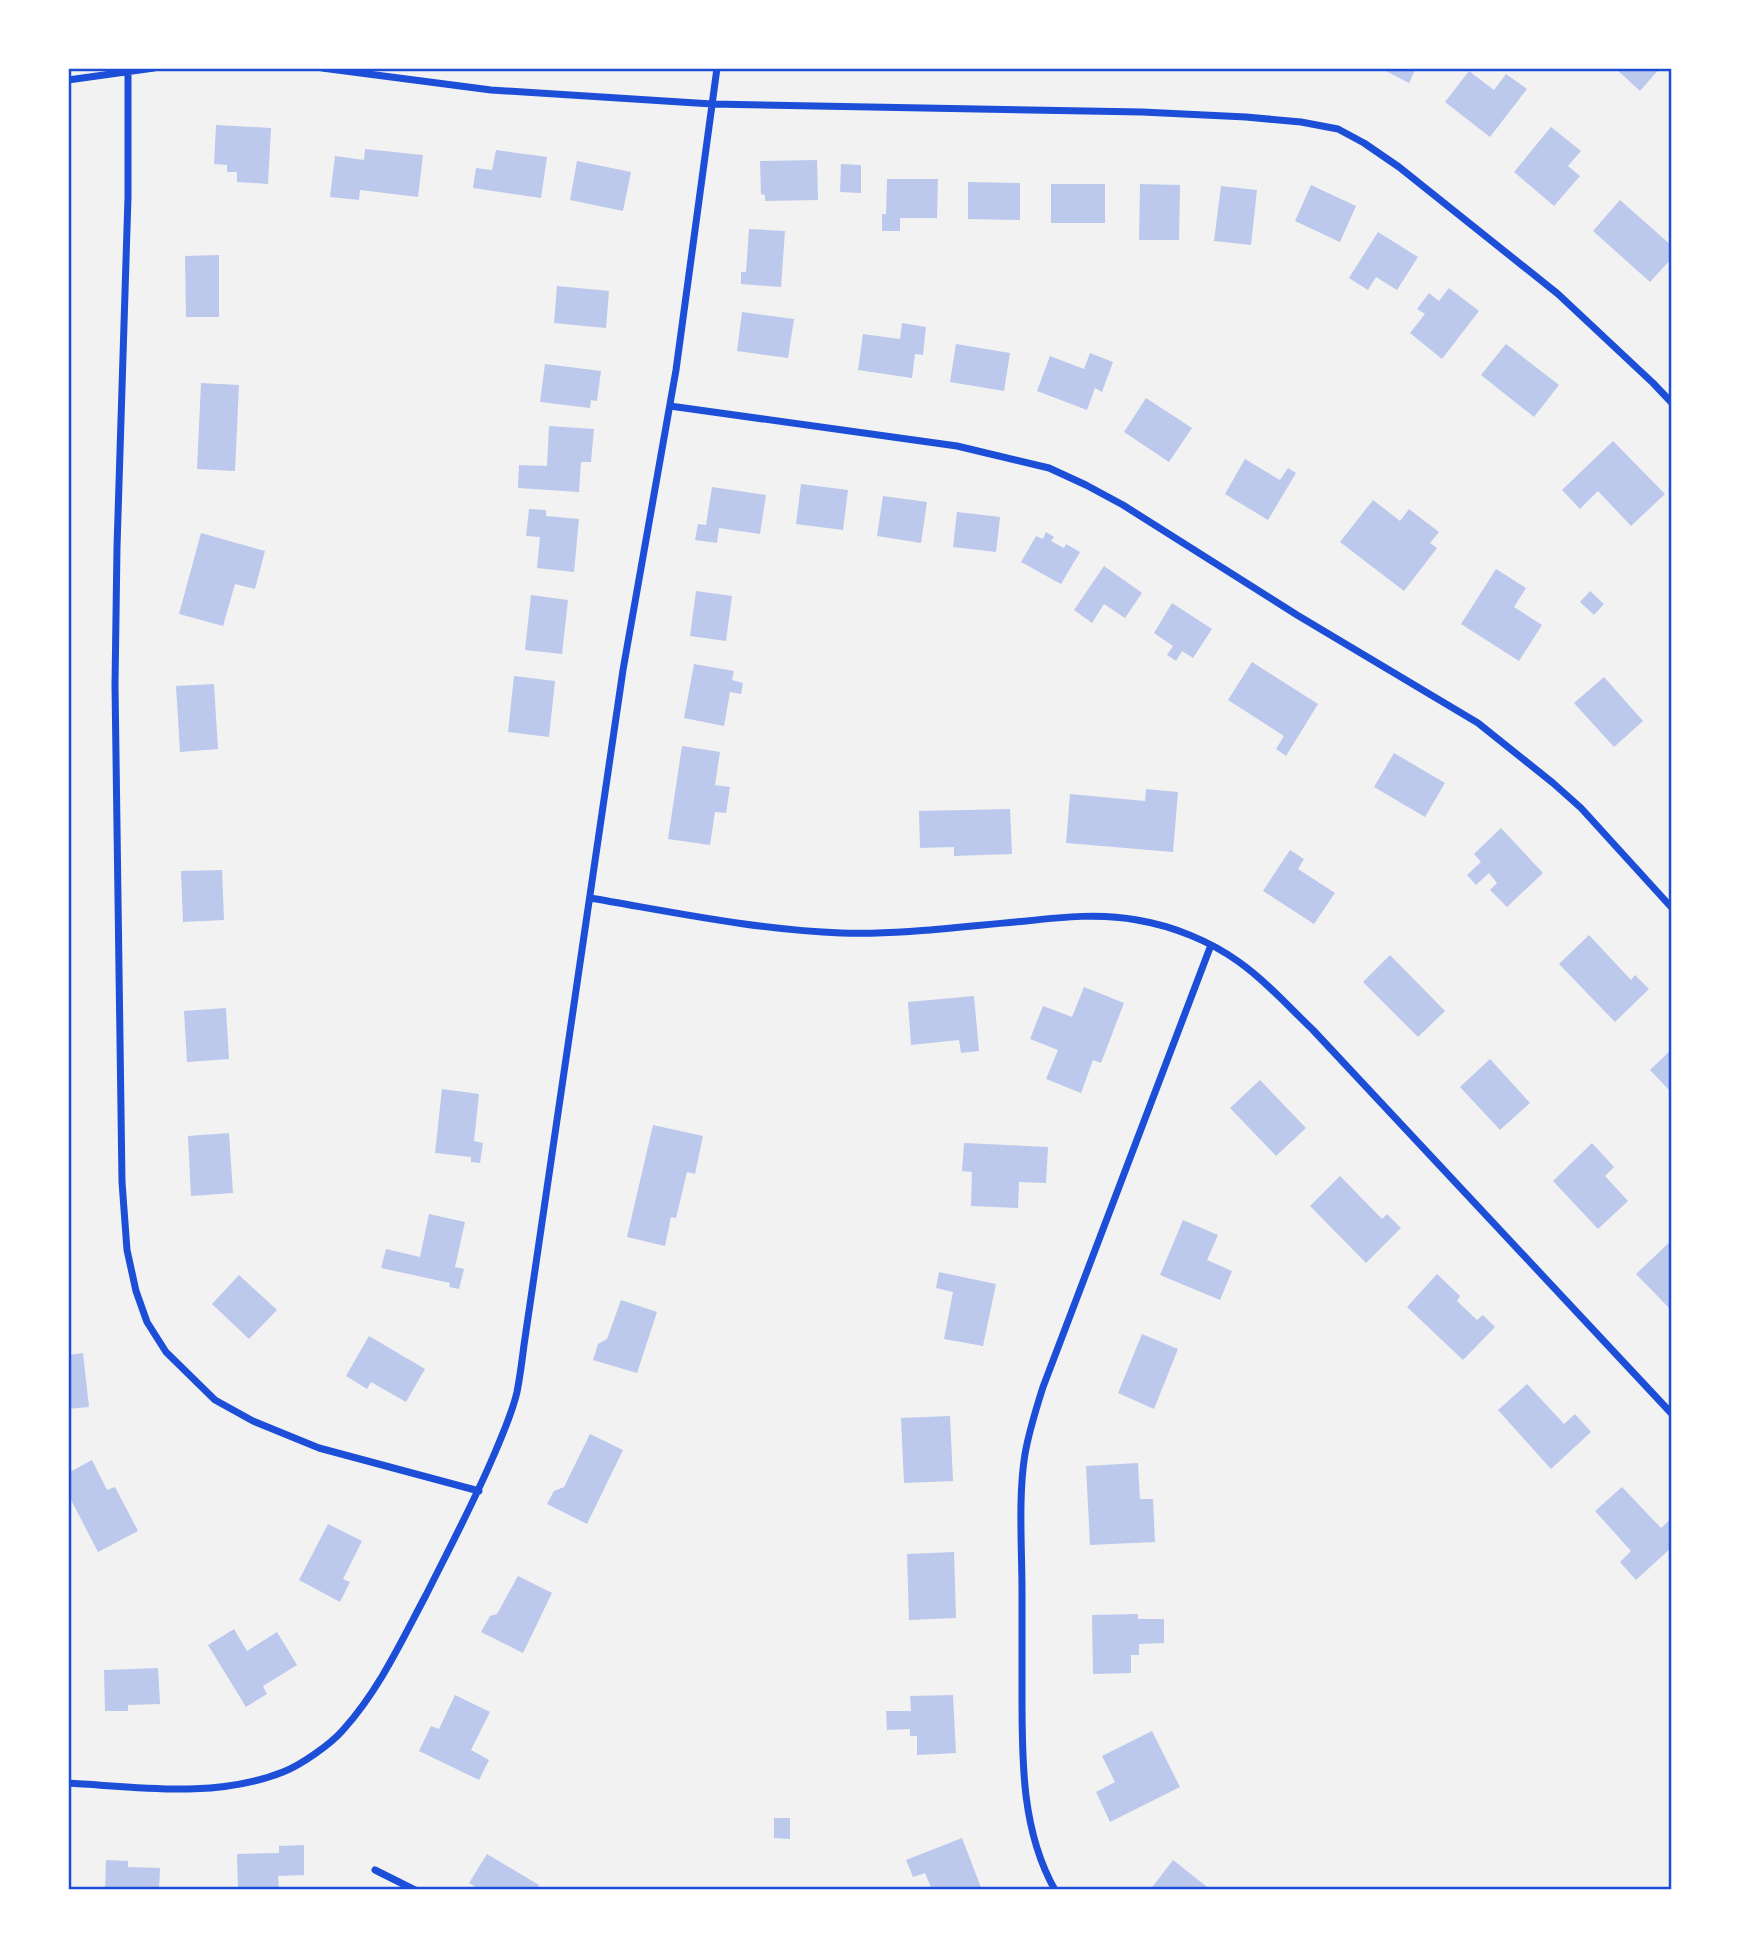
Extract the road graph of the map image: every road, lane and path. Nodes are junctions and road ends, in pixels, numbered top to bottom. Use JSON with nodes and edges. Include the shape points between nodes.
{"nodes":[{"id":1,"x":154,"y":68,"type":"edge"},
{"id":2,"x":322,"y":68,"type":"edge"},
{"id":3,"x":717,"y":68,"type":"edge"},
{"id":4,"x":128,"y":72,"type":"junction"},
{"id":5,"x":68,"y":80,"type":"edge"},
{"id":6,"x":712,"y":104,"type":"junction"},
{"id":7,"x":1672,"y":403,"type":"edge"},
{"id":8,"x":670,"y":406,"type":"junction"},
{"id":9,"x":590,"y":898,"type":"junction"},
{"id":10,"x":1672,"y":908,"type":"edge"},
{"id":11,"x":1211,"y":945,"type":"junction"},
{"id":12,"x":1672,"y":1414,"type":"edge"},
{"id":13,"x":479,"y":1491,"type":"junction"},
{"id":14,"x":68,"y":1783,"type":"edge"},
{"id":15,"x":375,"y":1870,"type":"dead end"},
{"id":16,"x":415,"y":1890,"type":"edge"},
{"id":17,"x":1055,"y":1890,"type":"edge"}],
"edges":[{"from":1,"to":4,"type":"street"},
{"from":2,"to":6,"type":"street","via":[[491,90]]},
{"from":3,"to":6,"type":"street"},
{"from":4,"to":5,"type":"street"},
{"from":4,"to":13,"type":"street","via":[[115,685],[122,1182],[127,1250],[136,1291],[147,1322],[166,1352],[215,1400],[320,1448]]},
{"from":6,"to":7,"type":"street","via":[[1142,112],[1246,117],[1338,129],[1399,167],[1558,294]]},
{"from":6,"to":8,"type":"street"},
{"from":8,"to":9,"type":"street","via":[[623,670]]},
{"from":8,"to":10,"type":"street","via":[[957,446],[1049,468],[1086,485],[1478,723],[1581,808]]},
{"from":9,"to":11,"type":"street","via":[[754,925],[841,933],[1123,918],[1174,928]]},
{"from":9,"to":13,"type":"street","via":[[516,1394]]},
{"from":11,"to":12,"type":"street","via":[[1239,962],[1313,1030]]},
{"from":11,"to":17,"type":"street","via":[[1043,1387],[1025,1456],[1022,1750],[1034,1837]]},
{"from":13,"to":14,"type":"street","via":[[381,1679],[342,1732],[316,1751],[286,1771],[222,1787]]},
{"from":15,"to":16,"type":"street"}]}
